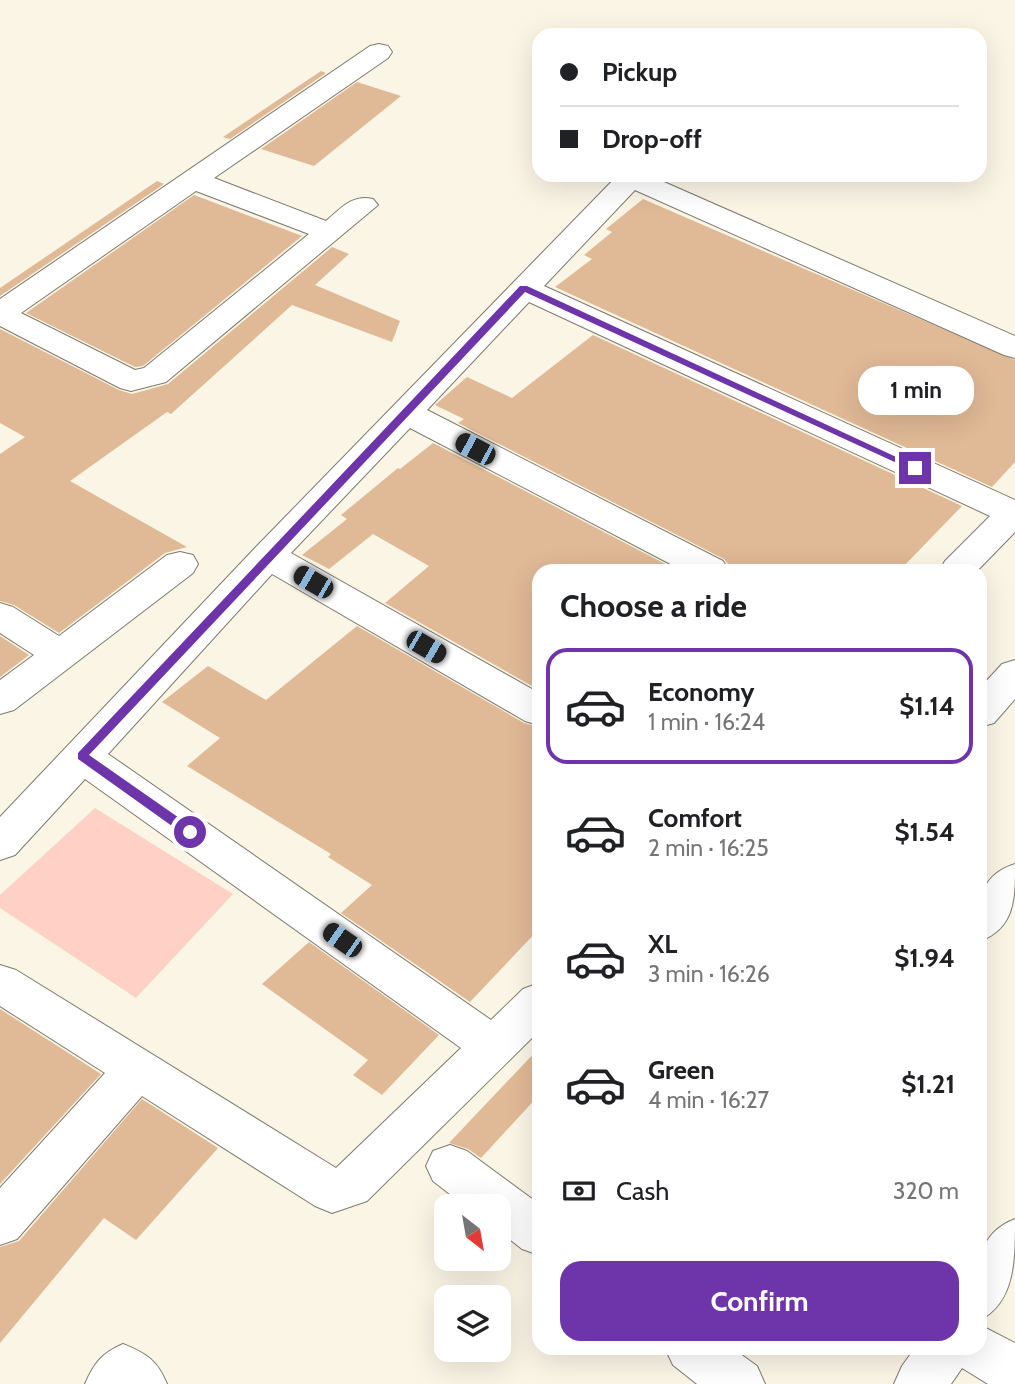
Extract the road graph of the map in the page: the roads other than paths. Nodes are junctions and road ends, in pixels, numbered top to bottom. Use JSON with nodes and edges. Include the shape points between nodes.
{"nodes":[{"id":1,"x":379,"y":52,"type":"dead end"},
{"id":2,"x":193,"y":180,"type":"junction"},
{"id":3,"x":627,"y":182,"type":"edge"},
{"id":4,"x":640,"y":182,"type":"edge"},
{"id":5,"x":363,"y":205,"type":"dead end"},
{"id":6,"x":330,"y":232,"type":"junction"},
{"id":7,"x":523,"y":288,"type":"junction"},
{"id":8,"x":0,"y":314,"type":"edge"},
{"id":9,"x":1015,"y":348,"type":"edge"},
{"id":10,"x":405,"y":412,"type":"junction"},
{"id":11,"x":1014,"y":512,"type":"edge"},
{"id":12,"x":268,"y":556,"type":"junction"},
{"id":13,"x":180,"y":564,"type":"dead end"},
{"id":14,"x":698,"y":564,"type":"edge"},
{"id":15,"x":964,"y":564,"type":"edge"},
{"id":16,"x":0,"y":615,"type":"edge"},
{"id":17,"x":60,"y":654,"type":"junction"},
{"id":18,"x":1015,"y":674,"type":"edge"},
{"id":19,"x":0,"y":700,"type":"edge"},
{"id":20,"x":987,"y":705,"type":"edge"},
{"id":21,"x":532,"y":707,"type":"edge"},
{"id":22,"x":82,"y":756,"type":"junction"},
{"id":23,"x":0,"y":844,"type":"edge"},
{"id":24,"x":1015,"y":881,"type":"edge"},
{"id":25,"x":987,"y":915,"type":"edge"},
{"id":26,"x":0,"y":984,"type":"edge"},
{"id":27,"x":532,"y":1009,"type":"edge"},
{"id":28,"x":494,"y":1047,"type":"junction"},
{"id":29,"x":137,"y":1069,"type":"junction"},
{"id":30,"x":450,"y":1166,"type":"dead end"},
{"id":31,"x":0,"y":1223,"type":"edge"},
{"id":32,"x":532,"y":1228,"type":"edge"},
{"id":33,"x":1015,"y":1242,"type":"edge"},
{"id":34,"x":987,"y":1285,"type":"edge"},
{"id":35,"x":987,"y":1354,"type":"edge"},
{"id":36,"x":700,"y":1355,"type":"edge"},
{"id":37,"x":941,"y":1355,"type":"edge"},
{"id":38,"x":1015,"y":1372,"type":"edge"},
{"id":39,"x":111,"y":1384,"type":"edge"},
{"id":40,"x":141,"y":1384,"type":"edge"},
{"id":41,"x":739,"y":1384,"type":"edge"},
{"id":42,"x":920,"y":1384,"type":"edge"}],
"edges":[{"from":1,"to":2,"type":"street"},
{"from":2,"to":6,"type":"street"},
{"from":2,"to":8,"type":"street"},
{"from":3,"to":7,"type":"street"},
{"from":4,"to":9,"type":"street"},
{"from":5,"to":6,"type":"street"},
{"from":6,"to":8,"type":"street","via":[[155,375],[131,381]]},
{"from":7,"to":10,"type":"street"},
{"from":7,"to":11,"type":"street"},
{"from":10,"to":12,"type":"street"},
{"from":10,"to":14,"type":"street"},
{"from":11,"to":15,"type":"street"},
{"from":12,"to":21,"type":"street"},
{"from":12,"to":22,"type":"street"},
{"from":13,"to":17,"type":"street"},
{"from":16,"to":17,"type":"street"},
{"from":17,"to":19,"type":"street"},
{"from":18,"to":20,"type":"street"},
{"from":22,"to":23,"type":"street"},
{"from":22,"to":28,"type":"street"},
{"from":24,"to":25,"type":"street"},
{"from":26,"to":29,"type":"street"},
{"from":27,"to":28,"type":"street"},
{"from":28,"to":29,"type":"street","via":[[350,1186],[332,1191]]},
{"from":29,"to":31,"type":"street"},
{"from":30,"to":32,"type":"street"},
{"from":33,"to":34,"type":"street"},
{"from":35,"to":38,"type":"street"},
{"from":36,"to":41,"type":"street"},
{"from":37,"to":42,"type":"street"},
{"from":39,"to":40,"type":"street","via":[[123,1370]]}]}
